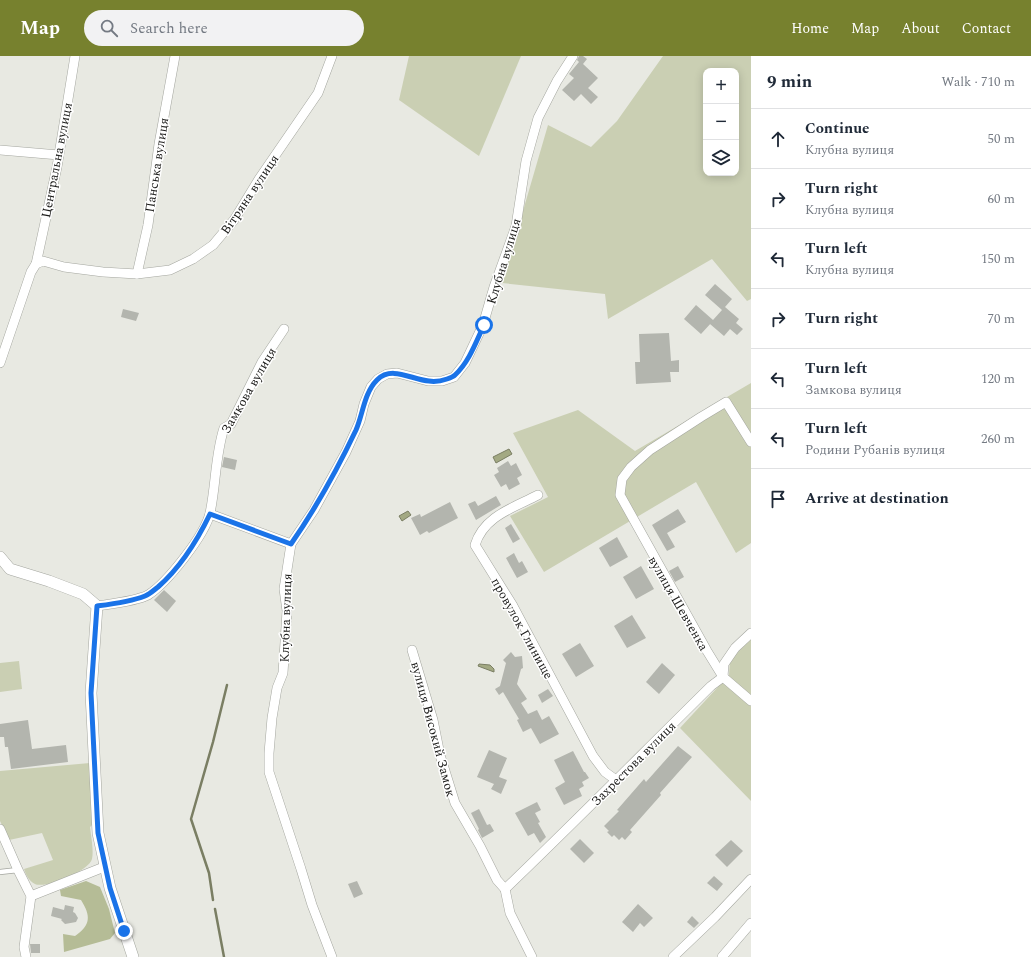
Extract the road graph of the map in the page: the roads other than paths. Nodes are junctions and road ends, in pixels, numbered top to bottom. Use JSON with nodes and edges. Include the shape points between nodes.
{"nodes":[{"id":1,"x":75,"y":56,"type":"edge"},
{"id":2,"x":175,"y":56,"type":"edge"},
{"id":3,"x":332,"y":56,"type":"edge"},
{"id":4,"x":573,"y":56,"type":"edge"},
{"id":5,"x":0,"y":150,"type":"edge"},
{"id":6,"x":59,"y":155,"type":"junction"},
{"id":7,"x":36,"y":264,"type":"junction"},
{"id":8,"x":137,"y":274,"type":"junction"},
{"id":9,"x":284,"y":329,"type":"dead end"},
{"id":10,"x":0,"y":363,"type":"edge"},
{"id":11,"x":751,"y":442,"type":"edge"},
{"id":12,"x":538,"y":495,"type":"dead end"},
{"id":13,"x":210,"y":514,"type":"junction"},
{"id":14,"x":291,"y":544,"type":"junction"},
{"id":15,"x":0,"y":557,"type":"edge"},
{"id":16,"x":97,"y":606,"type":"junction"},
{"id":17,"x":751,"y":633,"type":"edge"},
{"id":18,"x":412,"y":650,"type":"dead end"},
{"id":19,"x":723,"y":677,"type":"junction"},
{"id":20,"x":751,"y":701,"type":"edge"},
{"id":21,"x":616,"y":780,"type":"junction"},
{"id":22,"x":0,"y":829,"type":"edge"},
{"id":23,"x":104,"y":867,"type":"junction"},
{"id":24,"x":18,"y":870,"type":"junction"},
{"id":25,"x":0,"y":872,"type":"edge"},
{"id":26,"x":751,"y":880,"type":"edge"},
{"id":27,"x":505,"y":889,"type":"junction"},
{"id":28,"x":31,"y":896,"type":"junction"},
{"id":29,"x":751,"y":923,"type":"edge"},
{"id":30,"x":26,"y":957,"type":"edge"},
{"id":31,"x":133,"y":957,"type":"edge"},
{"id":32,"x":332,"y":957,"type":"edge"},
{"id":33,"x":532,"y":957,"type":"edge"},
{"id":34,"x":673,"y":957,"type":"edge"},
{"id":35,"x":722,"y":957,"type":"edge"}],
"edges":[{"from":1,"to":6,"type":"street","name":"Центральна вулиця"},
{"from":2,"to":8,"type":"street","name":"Панська вулиця","via":[[148,225]]},
{"from":3,"to":8,"type":"street","name":"Вітряна вулиця","via":[[318,93],[259,178],[234,220],[213,245],[193,260],[170,270]]},
{"from":4,"to":14,"type":"street","name":"Клубна вулиця","via":[[538,118],[526,161],[516,226],[494,287],[484,325],[465,363],[454,377],[442,380],[428,381],[397,373],[387,374],[378,379],[371,387],[360,421],[335,471],[314,510]]},
{"from":5,"to":6,"type":"street"},
{"from":6,"to":7,"type":"street","name":"Центральна вулиця"},
{"from":7,"to":8,"type":"street","name":"Вітряна вулиця","via":[[43,261],[64,267]]},
{"from":7,"to":10,"type":"street"},
{"from":9,"to":13,"type":"street","name":"Замкова вулиця","via":[[262,362],[231,424],[224,428],[219,442]]},
{"from":11,"to":19,"type":"street","name":"вулиця Шевченка","via":[[726,402],[650,450],[622,479],[620,495],[675,597]]},
{"from":12,"to":21,"type":"street","name":"провулок Глинище","via":[[491,520],[478,536],[475,545],[512,606],[593,756],[605,772]]},
{"from":13,"to":14,"type":"street"},
{"from":13,"to":16,"type":"street","name":"Замкова вулиця","via":[[203,530],[181,563],[147,596]]},
{"from":14,"to":32,"type":"street","name":"Клубна вулиця","via":[[284,589],[287,611],[283,673],[277,688],[272,718],[269,772],[312,905]]},
{"from":15,"to":16,"type":"street","via":[[10,569],[83,594]]},
{"from":16,"to":23,"type":"street","via":[[91,693],[98,833]]},
{"from":17,"to":19,"type":"street","via":[[735,648],[724,664]]},
{"from":18,"to":27,"type":"street","name":"вулиця Високий Замок","via":[[455,803],[497,880]]},
{"from":19,"to":20,"type":"street","name":"вулиця Шевченка"},
{"from":19,"to":21,"type":"street","name":"Захрестова вулиця"},
{"from":21,"to":27,"type":"street","name":"Захрестова вулиця"},
{"from":22,"to":24,"type":"street"},
{"from":23,"to":28,"type":"street"},
{"from":23,"to":31,"type":"street"},
{"from":24,"to":25,"type":"lane"},
{"from":24,"to":28,"type":"street"},
{"from":26,"to":34,"type":"street"},
{"from":27,"to":33,"type":"street","name":"вулиця Високий Замок","via":[[510,913]]},
{"from":28,"to":30,"type":"street","via":[[24,946]]},
{"from":29,"to":35,"type":"street"}]}
